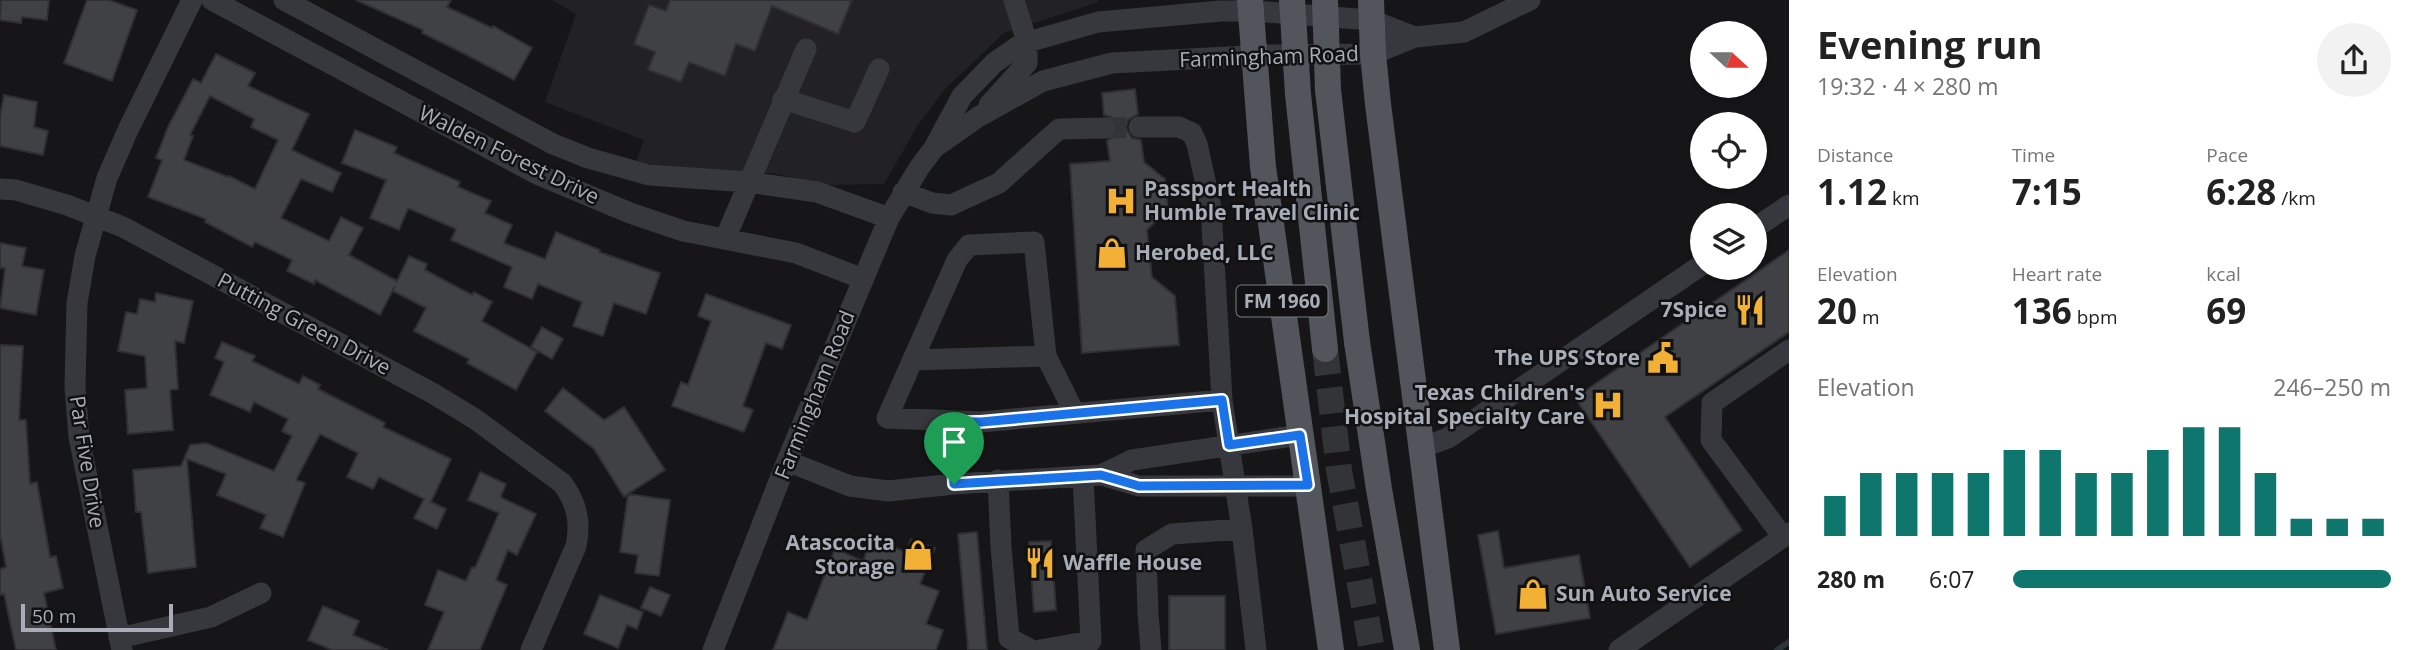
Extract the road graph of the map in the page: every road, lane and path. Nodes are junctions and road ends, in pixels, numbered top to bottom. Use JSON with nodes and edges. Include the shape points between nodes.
{"nodes":[{"id":1,"x":192,"y":0,"type":"edge"},
{"id":2,"x":212,"y":0,"type":"edge"},
{"id":3,"x":284,"y":0,"type":"edge"},
{"id":4,"x":1014,"y":0,"type":"edge"},
{"id":5,"x":1292,"y":0,"type":"edge"},
{"id":6,"x":1325,"y":0,"type":"edge"},
{"id":7,"x":1531,"y":0,"type":"edge"},
{"id":8,"x":1250,"y":6,"type":"edge"},
{"id":9,"x":1490,"y":9,"type":"edge"},
{"id":10,"x":1371,"y":10,"type":"edge"},
{"id":11,"x":1415,"y":37,"type":"junction"},
{"id":12,"x":1027,"y":42,"type":"junction"},
{"id":13,"x":806,"y":49,"type":"dead end"},
{"id":14,"x":1373,"y":54,"type":"junction"},
{"id":15,"x":1254,"y":55,"type":"junction"},
{"id":16,"x":879,"y":69,"type":"dead end"},
{"id":17,"x":783,"y":99,"type":"junction"},
{"id":18,"x":978,"y":117,"type":"junction"},
{"id":19,"x":1139,"y":127,"type":"tunnel mouth"},
{"id":20,"x":1105,"y":128,"type":"tunnel mouth"},
{"id":21,"x":553,"y":144,"type":"junction"},
{"id":22,"x":934,"y":148,"type":"junction"},
{"id":23,"x":537,"y":174,"type":"junction"},
{"id":24,"x":748,"y":182,"type":"junction"},
{"id":25,"x":0,"y":189,"type":"edge"},
{"id":26,"x":903,"y":192,"type":"junction"},
{"id":27,"x":1789,"y":205,"type":"edge"},
{"id":28,"x":95,"y":215,"type":"junction"},
{"id":29,"x":889,"y":218,"type":"junction"},
{"id":30,"x":1767,"y":220,"type":"edge"},
{"id":31,"x":725,"y":239,"type":"junction"},
{"id":32,"x":1690,"y":273,"type":"edge"},
{"id":33,"x":863,"y":279,"type":"junction"},
{"id":34,"x":1325,"y":349,"type":"tunnel mouth"},
{"id":35,"x":1789,"y":350,"type":"edge"},
{"id":36,"x":1046,"y":356,"type":"junction"},
{"id":37,"x":914,"y":360,"type":"junction"},
{"id":38,"x":1222,"y":400,"type":"junction"},
{"id":39,"x":1074,"y":412,"type":"junction"},
{"id":40,"x":951,"y":422,"type":"junction"},
{"id":41,"x":1300,"y":435,"type":"junction"},
{"id":42,"x":1229,"y":445,"type":"junction"},
{"id":43,"x":1421,"y":448,"type":"junction"},
{"id":44,"x":787,"y":461,"type":"junction"},
{"id":45,"x":1092,"y":476,"type":"junction"},
{"id":46,"x":999,"y":480,"type":"junction"},
{"id":47,"x":954,"y":484,"type":"junction"},
{"id":48,"x":1308,"y":485,"type":"junction"},
{"id":49,"x":1236,"y":486,"type":"junction"},
{"id":50,"x":1242,"y":529,"type":"junction"},
{"id":51,"x":1786,"y":535,"type":"edge"},
{"id":52,"x":261,"y":593,"type":"dead end"},
{"id":53,"x":120,"y":644,"type":"edge"},
{"id":54,"x":1091,"y":646,"type":"edge"},
{"id":55,"x":531,"y":650,"type":"edge"},
{"id":56,"x":713,"y":650,"type":"edge"},
{"id":57,"x":1031,"y":650,"type":"edge"},
{"id":58,"x":1040,"y":650,"type":"edge"},
{"id":59,"x":1151,"y":650,"type":"edge"},
{"id":60,"x":1256,"y":650,"type":"edge"},
{"id":61,"x":1331,"y":650,"type":"edge"},
{"id":62,"x":1406,"y":650,"type":"edge"},
{"id":63,"x":1447,"y":650,"type":"edge"},
{"id":64,"x":1619,"y":650,"type":"edge"}],
"edges":[{"from":1,"to":28,"type":"street","name":"Par Five Drive","via":[[128,130]]},
{"from":2,"to":23,"type":"street","name":"Walden Forest Drive"},
{"from":3,"to":21,"type":"street","name":"Walden Forest Drive"},
{"from":4,"to":12,"type":"street"},
{"from":5,"to":34,"type":"main road","name":"FM 1960","bridge":true},
{"from":6,"to":62,"type":"main road","name":"FM 1960","bridge":true,"via":[[1328,90],[1357,342]]},
{"from":7,"to":9,"type":"street"},
{"from":8,"to":10,"type":"street","name":"Farmingham Road"},
{"from":8,"to":12,"type":"street","name":"Farmingham Road","via":[[1098,22]]},
{"from":8,"to":15,"type":"main road","name":"FM 1960","number":"FM 1960"},
{"from":9,"to":11,"type":"street","via":[[1464,33]]},
{"from":10,"to":11,"type":"street","name":"Farmingham Road"},
{"from":10,"to":14,"type":"main road"},
{"from":11,"to":14,"type":"street"},
{"from":12,"to":18,"type":"street","via":[[1027,63]]},
{"from":12,"to":22,"type":"street","name":"Farmingham Road","via":[[994,64],[962,96]]},
{"from":13,"to":17,"type":"street"},
{"from":14,"to":15,"type":"street","name":"Farmingham Road"},
{"from":14,"to":43,"type":"main road"},
{"from":15,"to":18,"type":"street","name":"Farmingham Road","via":[[1112,63],[1043,81]]},
{"from":15,"to":41,"type":"main road","name":"FM 1960","number":"FM 1960","via":[[1263,167]]},
{"from":16,"to":17,"type":"street","via":[[855,121]]},
{"from":17,"to":24,"type":"street"},
{"from":18,"to":22,"type":"street","name":"Farmingham Road"},
{"from":19,"to":38,"type":"street","via":[[1179,127],[1192,133],[1197,144],[1211,206]]},
{"from":20,"to":26,"type":"street","via":[[1059,129],[999,183],[951,205]]},
{"from":21,"to":23,"type":"street"},
{"from":21,"to":24,"type":"street","name":"Walden Forest Drive","via":[[649,175]]},
{"from":22,"to":26,"type":"street","name":"Farmingham Road"},
{"from":23,"to":31,"type":"street","name":"Walden Forest Drive","via":[[630,213]]},
{"from":24,"to":29,"type":"street","name":"Walden Forest Drive","via":[[817,192]]},
{"from":24,"to":31,"type":"street"},
{"from":25,"to":28,"type":"street","name":"Putting Green Drive"},
{"from":26,"to":29,"type":"street","name":"Farmingham Road"},
{"from":27,"to":30,"type":"street"},
{"from":28,"to":53,"type":"street","name":"Par Five Drive","via":[[77,303],[75,387],[79,437]]},
{"from":28,"to":55,"type":"street","name":"Putting Green Drive","via":[[434,394],[562,484],[577,510],[576,546]]},
{"from":29,"to":33,"type":"street","name":"Farmingham Road"},
{"from":31,"to":33,"type":"street","name":"Walden Forest Drive","via":[[796,253]]},
{"from":32,"to":43,"type":"street","via":[[1448,438]]},
{"from":33,"to":44,"type":"street","name":"Farmingham Road"},
{"from":35,"to":51,"type":"street","via":[[1712,403],[1711,440]]},
{"from":36,"to":37,"type":"street"},
{"from":36,"to":37,"type":"street","via":[[1034,242],[969,245],[957,260]]},
{"from":36,"to":39,"type":"street"},
{"from":37,"to":40,"type":"street","via":[[887,418]]},
{"from":38,"to":39,"type":"street"},
{"from":38,"to":42,"type":"street"},
{"from":39,"to":40,"type":"street"},
{"from":40,"to":47,"type":"street"},
{"from":41,"to":42,"type":"street"},
{"from":41,"to":48,"type":"main road","name":"FM 1960","number":"FM 1960"},
{"from":42,"to":45,"type":"street","via":[[1132,460]]},
{"from":42,"to":49,"type":"street"},
{"from":43,"to":63,"type":"main road"},
{"from":44,"to":47,"type":"street","via":[[850,486],[888,491]]},
{"from":44,"to":56,"type":"street","name":"Farmingham Road"},
{"from":45,"to":46,"type":"street"},
{"from":45,"to":49,"type":"street","via":[[1139,486]]},
{"from":45,"to":54,"type":"street"},
{"from":46,"to":47,"type":"street"},
{"from":46,"to":57,"type":"street","via":[[1009,638]]},
{"from":48,"to":49,"type":"street"},
{"from":48,"to":61,"type":"main road","name":"FM 1960","number":"FM 1960"},
{"from":49,"to":50,"type":"street"},
{"from":50,"to":59,"type":"street","via":[[1172,534],[1146,551]]},
{"from":50,"to":60,"type":"street"},
{"from":51,"to":64,"type":"street"},
{"from":52,"to":53,"type":"street","via":[[211,617]]},
{"from":54,"to":58,"type":"street"}]}
